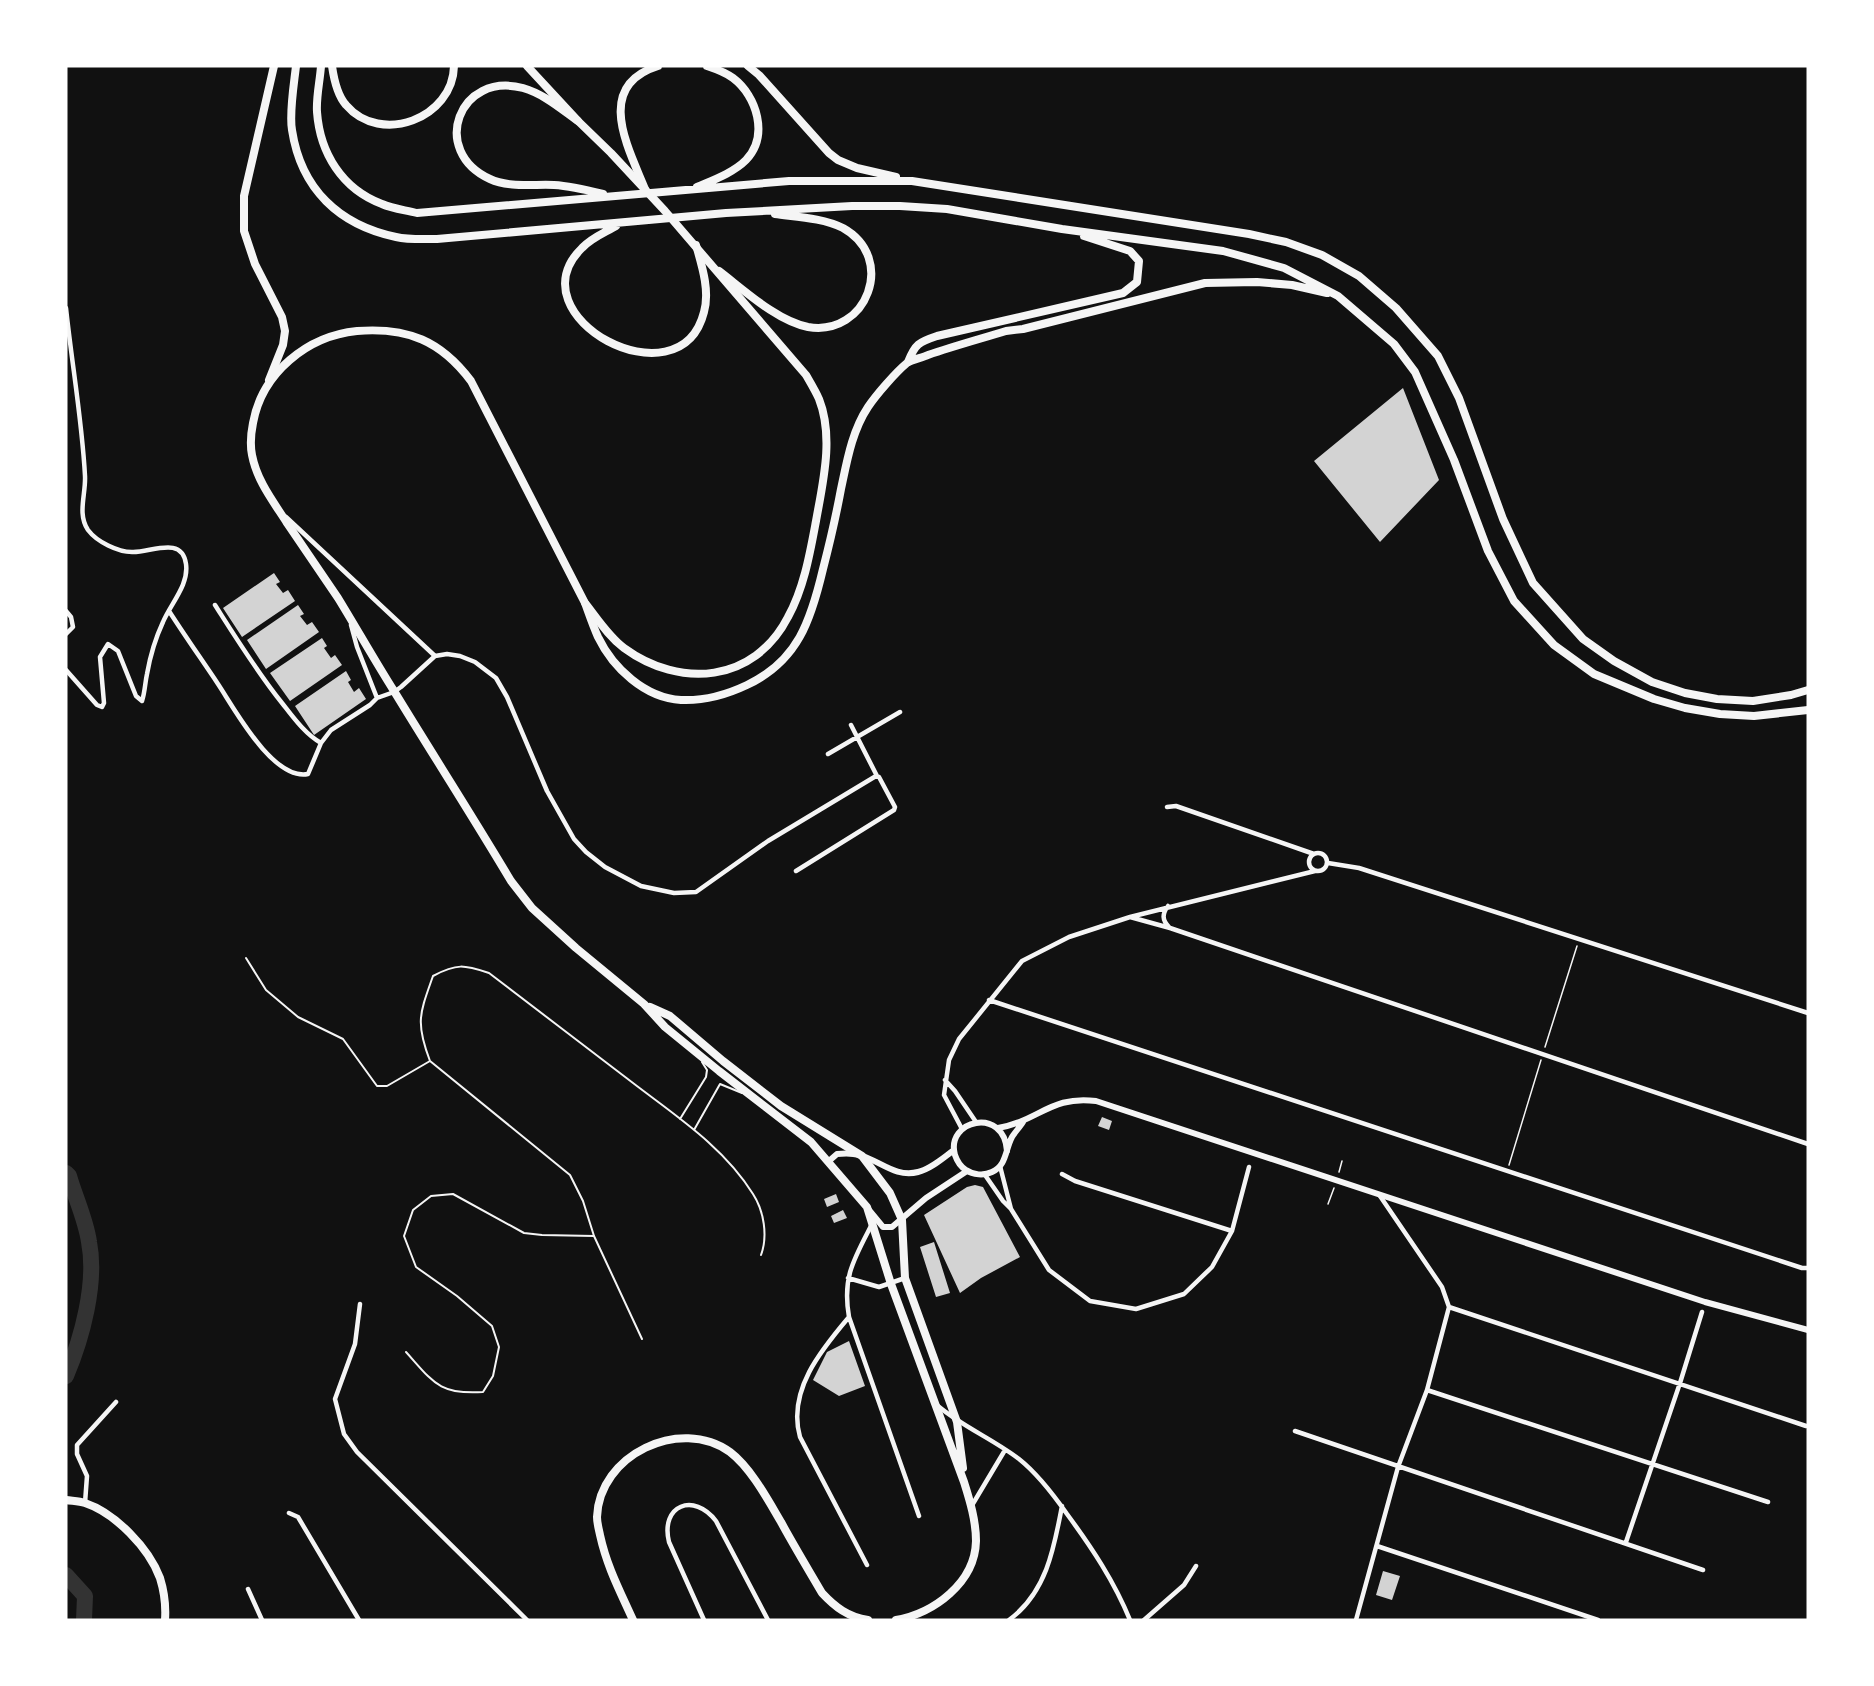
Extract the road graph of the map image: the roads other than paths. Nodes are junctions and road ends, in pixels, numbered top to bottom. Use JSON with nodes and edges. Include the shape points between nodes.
{"nodes":[{"id":1,"x":274,"y":66,"type":"edge"},
{"id":2,"x":296,"y":66,"type":"edge"},
{"id":3,"x":321,"y":66,"type":"edge"},
{"id":4,"x":332,"y":66,"type":"edge"},
{"id":5,"x":454,"y":66,"type":"edge"},
{"id":6,"x":527,"y":66,"type":"edge"},
{"id":7,"x":657,"y":66,"type":"edge"},
{"id":8,"x":707,"y":66,"type":"edge"},
{"id":9,"x":748,"y":66,"type":"edge"},
{"id":10,"x":578,"y":121,"type":"junction"},
{"id":11,"x":912,"y":181,"type":"junction"},
{"id":12,"x":646,"y":189,"type":"junction"},
{"id":13,"x":690,"y":191,"type":"junction"},
{"id":14,"x":610,"y":196,"type":"junction"},
{"id":15,"x":759,"y":211,"type":"junction"},
{"id":16,"x":621,"y":224,"type":"junction"},
{"id":17,"x":1062,"y":229,"type":"junction"},
{"id":18,"x":696,"y":244,"type":"junction"},
{"id":19,"x":719,"y":271,"type":"junction"},
{"id":20,"x":1338,"y":296,"type":"junction"},
{"id":21,"x":66,"y":308,"type":"edge"},
{"id":22,"x":908,"y":362,"type":"junction"},
{"id":23,"x":269,"y":380,"type":"junction"},
{"id":24,"x":280,"y":511,"type":"junction"},
{"id":25,"x":585,"y":603,"type":"junction"},
{"id":26,"x":215,"y":605,"type":"dead end"},
{"id":27,"x":66,"y":611,"type":"edge"},
{"id":28,"x":169,"y":611,"type":"junction"},
{"id":29,"x":349,"y":616,"type":"junction"},
{"id":30,"x":66,"y":634,"type":"edge"},
{"id":31,"x":435,"y":656,"type":"junction"},
{"id":32,"x":66,"y":670,"type":"edge"},
{"id":33,"x":1808,"y":690,"type":"edge"},
{"id":34,"x":394,"y":692,"type":"junction"},
{"id":35,"x":377,"y":698,"type":"junction"},
{"id":36,"x":1808,"y":710,"type":"edge"},
{"id":37,"x":900,"y":712,"type":"dead end"},
{"id":38,"x":851,"y":725,"type":"dead end"},
{"id":39,"x":857,"y":737,"type":"junction"},
{"id":40,"x":321,"y":743,"type":"junction"},
{"id":41,"x":828,"y":754,"type":"dead end"},
{"id":42,"x":877,"y":776,"type":"junction"},
{"id":43,"x":1167,"y":807,"type":"dead end"},
{"id":44,"x":1314,"y":854,"type":"junction"},
{"id":45,"x":1328,"y":863,"type":"junction"},
{"id":46,"x":796,"y":871,"type":"dead end"},
{"id":47,"x":1315,"y":871,"type":"junction"},
{"id":48,"x":1168,"y":906,"type":"junction"},
{"id":49,"x":1130,"y":917,"type":"junction"},
{"id":50,"x":1170,"y":928,"type":"junction"},
{"id":51,"x":246,"y":958,"type":"dead end"},
{"id":52,"x":989,"y":1000,"type":"junction"},
{"id":53,"x":644,"y":1004,"type":"junction"},
{"id":54,"x":1808,"y":1013,"type":"edge"},
{"id":55,"x":694,"y":1049,"type":"junction"},
{"id":56,"x":430,"y":1061,"type":"junction"},
{"id":57,"x":945,"y":1080,"type":"junction"},
{"id":58,"x":756,"y":1099,"type":"junction"},
{"id":59,"x":680,"y":1119,"type":"junction"},
{"id":60,"x":975,"y":1122,"type":"junction"},
{"id":61,"x":1023,"y":1122,"type":"junction"},
{"id":62,"x":998,"y":1128,"type":"junction"},
{"id":63,"x":694,"y":1130,"type":"junction"},
{"id":64,"x":962,"y":1130,"type":"junction"},
{"id":65,"x":1808,"y":1144,"type":"edge"},
{"id":66,"x":954,"y":1150,"type":"junction"},
{"id":67,"x":1007,"y":1151,"type":"junction"},
{"id":68,"x":862,"y":1156,"type":"junction"},
{"id":69,"x":829,"y":1161,"type":"junction"},
{"id":70,"x":1000,"y":1166,"type":"junction"},
{"id":71,"x":1249,"y":1167,"type":"dead end"},
{"id":72,"x":967,"y":1172,"type":"junction"},
{"id":73,"x":1062,"y":1174,"type":"dead end"},
{"id":74,"x":985,"y":1175,"type":"junction"},
{"id":75,"x":1380,"y":1196,"type":"junction"},
{"id":76,"x":867,"y":1207,"type":"junction"},
{"id":77,"x":1011,"y":1209,"type":"junction"},
{"id":78,"x":902,"y":1220,"type":"junction"},
{"id":79,"x":872,"y":1224,"type":"junction"},
{"id":80,"x":1232,"y":1231,"type":"junction"},
{"id":81,"x":594,"y":1236,"type":"junction"},
{"id":82,"x":761,"y":1255,"type":"dead end"},
{"id":83,"x":1808,"y":1268,"type":"edge"},
{"id":84,"x":848,"y":1278,"type":"junction"},
{"id":85,"x":905,"y":1278,"type":"junction"},
{"id":86,"x":891,"y":1284,"type":"junction"},
{"id":87,"x":360,"y":1304,"type":"dead end"},
{"id":88,"x":1449,"y":1308,"type":"junction"},
{"id":89,"x":1702,"y":1312,"type":"dead end"},
{"id":90,"x":849,"y":1317,"type":"junction"},
{"id":91,"x":1808,"y":1330,"type":"edge"},
{"id":92,"x":642,"y":1339,"type":"dead end"},
{"id":93,"x":406,"y":1352,"type":"dead end"},
{"id":94,"x":1680,"y":1383,"type":"junction"},
{"id":95,"x":1427,"y":1390,"type":"junction"},
{"id":96,"x":116,"y":1402,"type":"dead end"},
{"id":97,"x":936,"y":1405,"type":"junction"},
{"id":98,"x":957,"y":1422,"type":"junction"},
{"id":99,"x":1806,"y":1426,"type":"dead end"},
{"id":100,"x":1295,"y":1431,"type":"dead end"},
{"id":101,"x":1005,"y":1450,"type":"junction"},
{"id":102,"x":1652,"y":1463,"type":"junction"},
{"id":103,"x":1398,"y":1467,"type":"junction"},
{"id":104,"x":964,"y":1482,"type":"junction"},
{"id":105,"x":66,"y":1500,"type":"edge"},
{"id":106,"x":1768,"y":1502,"type":"dead end"},
{"id":107,"x":85,"y":1503,"type":"junction"},
{"id":108,"x":1062,"y":1506,"type":"junction"},
{"id":109,"x":971,"y":1507,"type":"junction"},
{"id":110,"x":289,"y":1513,"type":"dead end"},
{"id":111,"x":919,"y":1516,"type":"dead end"},
{"id":112,"x":1626,"y":1542,"type":"junction"},
{"id":113,"x":1377,"y":1546,"type":"junction"},
{"id":114,"x":867,"y":1565,"type":"dead end"},
{"id":115,"x":1196,"y":1566,"type":"dead end"},
{"id":116,"x":1703,"y":1570,"type":"dead end"},
{"id":117,"x":248,"y":1589,"type":"dead end"},
{"id":118,"x":165,"y":1620,"type":"edge"},
{"id":119,"x":262,"y":1620,"type":"edge"},
{"id":120,"x":359,"y":1620,"type":"edge"},
{"id":121,"x":527,"y":1620,"type":"edge"},
{"id":122,"x":633,"y":1620,"type":"edge"},
{"id":123,"x":704,"y":1620,"type":"edge"},
{"id":124,"x":768,"y":1620,"type":"edge"},
{"id":125,"x":868,"y":1620,"type":"edge"},
{"id":126,"x":897,"y":1620,"type":"edge"},
{"id":127,"x":1009,"y":1620,"type":"edge"},
{"id":128,"x":1130,"y":1620,"type":"edge"},
{"id":129,"x":1144,"y":1620,"type":"edge"},
{"id":130,"x":1356,"y":1620,"type":"edge"},
{"id":131,"x":1598,"y":1620,"type":"edge"}],
"edges":[{"from":1,"to":23,"type":"main road","via":[[244,196],[244,231],[285,331]]},
{"from":2,"to":16,"type":"main road","via":[[292,129],[305,176],[330,207],[365,229],[398,238],[437,239]]},
{"from":3,"to":14,"type":"main road","via":[[317,109],[329,160],[348,183],[369,199],[417,213]]},
{"from":4,"to":5,"type":"main road","via":[[338,92],[356,115],[397,125],[435,109],[452,84]]},
{"from":6,"to":10,"type":"main road"},
{"from":7,"to":12,"type":"main road","via":[[628,86],[620,112],[627,145]]},
{"from":8,"to":13,"type":"main road","via":[[741,86],[755,109],[759,133],[756,146],[733,171]]},
{"from":9,"to":11,"type":"main road","via":[[837,160]]},
{"from":10,"to":12,"type":"main road"},
{"from":10,"to":14,"type":"main road","via":[[538,94],[503,85],[470,100],[458,116],[456,138],[468,163],[493,181],[578,188]]},
{"from":11,"to":13,"type":"main road","via":[[789,181]]},
{"from":11,"to":33,"type":"main road","via":[[1286,242],[1322,255],[1359,276],[1396,309],[1438,356],[1459,398],[1503,519],[1533,583],[1583,639],[1652,682],[1684,693],[1753,700]]},
{"from":12,"to":18,"type":"main road"},
{"from":13,"to":14,"type":"main road"},
{"from":15,"to":16,"type":"main road"},
{"from":15,"to":17,"type":"main road","via":[[900,206],[947,209]]},
{"from":15,"to":19,"type":"main road","via":[[831,223],[853,235],[872,264],[870,284],[862,303],[855,313],[834,325],[809,327],[784,317]]},
{"from":16,"to":18,"type":"main road","via":[[581,248],[567,272],[566,285],[570,305],[581,321],[605,340],[632,351],[652,353],[680,346],[699,326],[706,297]]},
{"from":17,"to":20,"type":"main road","via":[[1223,251],[1284,268]]},
{"from":17,"to":22,"type":"main road","via":[[1130,251],[1139,261],[1137,282],[1123,293],[922,341],[914,347]]},
{"from":18,"to":19,"type":"main road"},
{"from":19,"to":25,"type":"main road","via":[[806,375],[826,424],[823,483],[796,600],[788,618],[763,650],[736,666],[705,674],[669,671],[639,658],[608,632]]},
{"from":20,"to":22,"type":"main road","via":[[1292,285],[1205,283],[1006,331]]},
{"from":20,"to":36,"type":"main road","via":[[1394,344],[1416,372],[1488,551],[1514,601],[1554,645],[1594,674],[1685,708],[1754,716]]},
{"from":21,"to":28,"type":"street","via":[[83,431],[83,518],[99,540],[114,547],[132,552],[171,547],[181,551],[188,572]]},
{"from":22,"to":25,"type":"main road","via":[[878,394],[859,424],[808,623],[787,656],[756,681],[716,696],[692,700],[664,697],[637,683],[614,662],[597,637]]},
{"from":23,"to":24,"type":"main road","via":[[255,409],[251,452],[264,489]]},
{"from":23,"to":25,"type":"main road","via":[[305,348],[339,334],[390,331],[414,336],[438,348],[460,366],[483,400]]},
{"from":24,"to":29,"type":"main road"},
{"from":24,"to":31,"type":"street"},
{"from":26,"to":40,"type":"street","via":[[268,686],[294,719]]},
{"from":27,"to":30,"type":"street","via":[[73,627]]},
{"from":28,"to":32,"type":"street","via":[[156,642],[142,701],[136,696],[118,651],[108,644],[100,657],[102,706]]},
{"from":28,"to":40,"type":"street","via":[[242,724],[283,768],[294,774],[308,774]]},
{"from":29,"to":34,"type":"main road"},
{"from":29,"to":35,"type":"street"},
{"from":31,"to":34,"type":"street"},
{"from":31,"to":42,"type":"street","via":[[460,656],[496,678],[547,791],[574,839],[605,867],[641,886],[674,893],[696,892],[768,841]]},
{"from":34,"to":35,"type":"street"},
{"from":34,"to":53,"type":"main road","via":[[510,881],[532,908]]},
{"from":35,"to":40,"type":"street","via":[[331,730]]},
{"from":37,"to":39,"type":"street"},
{"from":38,"to":39,"type":"street"},
{"from":39,"to":41,"type":"street"},
{"from":39,"to":42,"type":"street"},
{"from":42,"to":46,"type":"street","via":[[894,810]]},
{"from":43,"to":44,"type":"street","via":[[1176,806]]},
{"from":44,"to":45,"type":"street","via":[[1325,856]]},
{"from":44,"to":47,"type":"street","via":[[1309,862]]},
{"from":45,"to":47,"type":"street","via":[[1324,869]]},
{"from":45,"to":54,"type":"street","via":[[1359,868]]},
{"from":47,"to":48,"type":"street"},
{"from":48,"to":49,"type":"street"},
{"from":48,"to":50,"type":"street","via":[[1163,917]]},
{"from":49,"to":50,"type":"street"},
{"from":49,"to":52,"type":"street","via":[[1069,937],[1022,961]]},
{"from":50,"to":65,"type":"street"},
{"from":51,"to":56,"type":"lane","via":[[266,990],[298,1017],[343,1039],[377,1086],[387,1086]]},
{"from":52,"to":57,"type":"street","via":[[959,1040]]},
{"from":52,"to":83,"type":"street"},
{"from":53,"to":55,"type":"main road"},
{"from":53,"to":68,"type":"main road","via":[[670,1016],[782,1106]]},
{"from":55,"to":58,"type":"main road"},
{"from":55,"to":59,"type":"lane","via":[[707,1073]]},
{"from":56,"to":59,"type":"lane","via":[[422,1039],[420,1013],[433,976],[450,967],[467,966],[489,973]]},
{"from":56,"to":81,"type":"lane","via":[[570,1175],[584,1202]]},
{"from":57,"to":60,"type":"street"},
{"from":57,"to":64,"type":"street","via":[[944,1095]]},
{"from":58,"to":63,"type":"lane","via":[[720,1084]]},
{"from":58,"to":69,"type":"main road"},
{"from":59,"to":63,"type":"lane"},
{"from":60,"to":62,"type":"street"},
{"from":60,"to":64,"type":"street"},
{"from":61,"to":62,"type":"street"},
{"from":61,"to":67,"type":"street"},
{"from":61,"to":75,"type":"street","via":[[1061,1102],[1096,1101]]},
{"from":62,"to":67,"type":"street"},
{"from":63,"to":82,"type":"lane","via":[[728,1160],[755,1196],[765,1229]]},
{"from":64,"to":66,"type":"street"},
{"from":66,"to":68,"type":"street","via":[[917,1173],[897,1172]]},
{"from":66,"to":72,"type":"street"},
{"from":67,"to":70,"type":"street"},
{"from":68,"to":69,"type":"street","via":[[837,1154]]},
{"from":68,"to":78,"type":"main road","via":[[890,1192]]},
{"from":69,"to":76,"type":"main road"},
{"from":70,"to":74,"type":"street"},
{"from":70,"to":77,"type":"street"},
{"from":71,"to":80,"type":"street"},
{"from":72,"to":74,"type":"street"},
{"from":72,"to":78,"type":"street","via":[[926,1198]]},
{"from":73,"to":80,"type":"street"},
{"from":74,"to":77,"type":"street"},
{"from":75,"to":88,"type":"street","via":[[1442,1287]]},
{"from":75,"to":91,"type":"street","via":[[1705,1302]]},
{"from":76,"to":78,"type":"street","via":[[883,1227],[892,1227]]},
{"from":76,"to":79,"type":"main road"},
{"from":77,"to":80,"type":"street","via":[[1049,1270],[1090,1301],[1136,1309],[1184,1294],[1212,1267]]},
{"from":78,"to":85,"type":"main road"},
{"from":79,"to":84,"type":"street"},
{"from":79,"to":86,"type":"main road"},
{"from":81,"to":92,"type":"lane"},
{"from":81,"to":93,"type":"lane","via":[[524,1233],[453,1194],[431,1196],[413,1210],[404,1236],[416,1267],[492,1326],[499,1347],[493,1376],[483,1392],[460,1394],[437,1386]]},
{"from":84,"to":86,"type":"street","via":[[879,1287]]},
{"from":84,"to":90,"type":"street"},
{"from":85,"to":86,"type":"street"},
{"from":85,"to":98,"type":"main road"},
{"from":86,"to":97,"type":"main road"},
{"from":87,"to":121,"type":"street","via":[[355,1344],[335,1399],[344,1434],[357,1452]]},
{"from":88,"to":94,"type":"street"},
{"from":88,"to":95,"type":"street"},
{"from":89,"to":94,"type":"street"},
{"from":90,"to":111,"type":"street"},
{"from":90,"to":114,"type":"street","via":[[814,1362],[798,1401],[796,1422],[800,1437]]},
{"from":94,"to":99,"type":"street"},
{"from":94,"to":102,"type":"street"},
{"from":95,"to":102,"type":"street"},
{"from":95,"to":103,"type":"street"},
{"from":96,"to":107,"type":"street","via":[[77,1445],[76,1454],[87,1476]]},
{"from":97,"to":98,"type":"street"},
{"from":97,"to":104,"type":"main road"},
{"from":98,"to":101,"type":"street"},
{"from":98,"to":104,"type":"main road"},
{"from":100,"to":103,"type":"street"},
{"from":101,"to":108,"type":"street","via":[[1033,1471]]},
{"from":101,"to":109,"type":"street"},
{"from":102,"to":106,"type":"street"},
{"from":102,"to":112,"type":"street"},
{"from":103,"to":112,"type":"street"},
{"from":103,"to":113,"type":"street"},
{"from":104,"to":109,"type":"main road"},
{"from":105,"to":107,"type":"main road"},
{"from":107,"to":118,"type":"main road","via":[[129,1532],[147,1555],[160,1577]]},
{"from":108,"to":127,"type":"street","via":[[1048,1568],[1029,1602]]},
{"from":108,"to":128,"type":"street","via":[[1102,1563]]},
{"from":109,"to":126,"type":"main road","via":[[976,1542],[963,1578],[939,1603]]},
{"from":110,"to":120,"type":"street","via":[[298,1517]]},
{"from":112,"to":116,"type":"street"},
{"from":113,"to":130,"type":"street"},
{"from":113,"to":131,"type":"street"},
{"from":115,"to":129,"type":"street","via":[[1184,1585]]},
{"from":117,"to":119,"type":"street"},
{"from":122,"to":125,"type":"main road","via":[[606,1561],[597,1519],[601,1494],[615,1472],[634,1454],[662,1441],[684,1438],[710,1442],[731,1453],[758,1483],[822,1593],[847,1614]]},
{"from":123,"to":124,"type":"street","via":[[666,1529],[668,1519],[686,1505],[697,1505],[716,1521]]}]}
